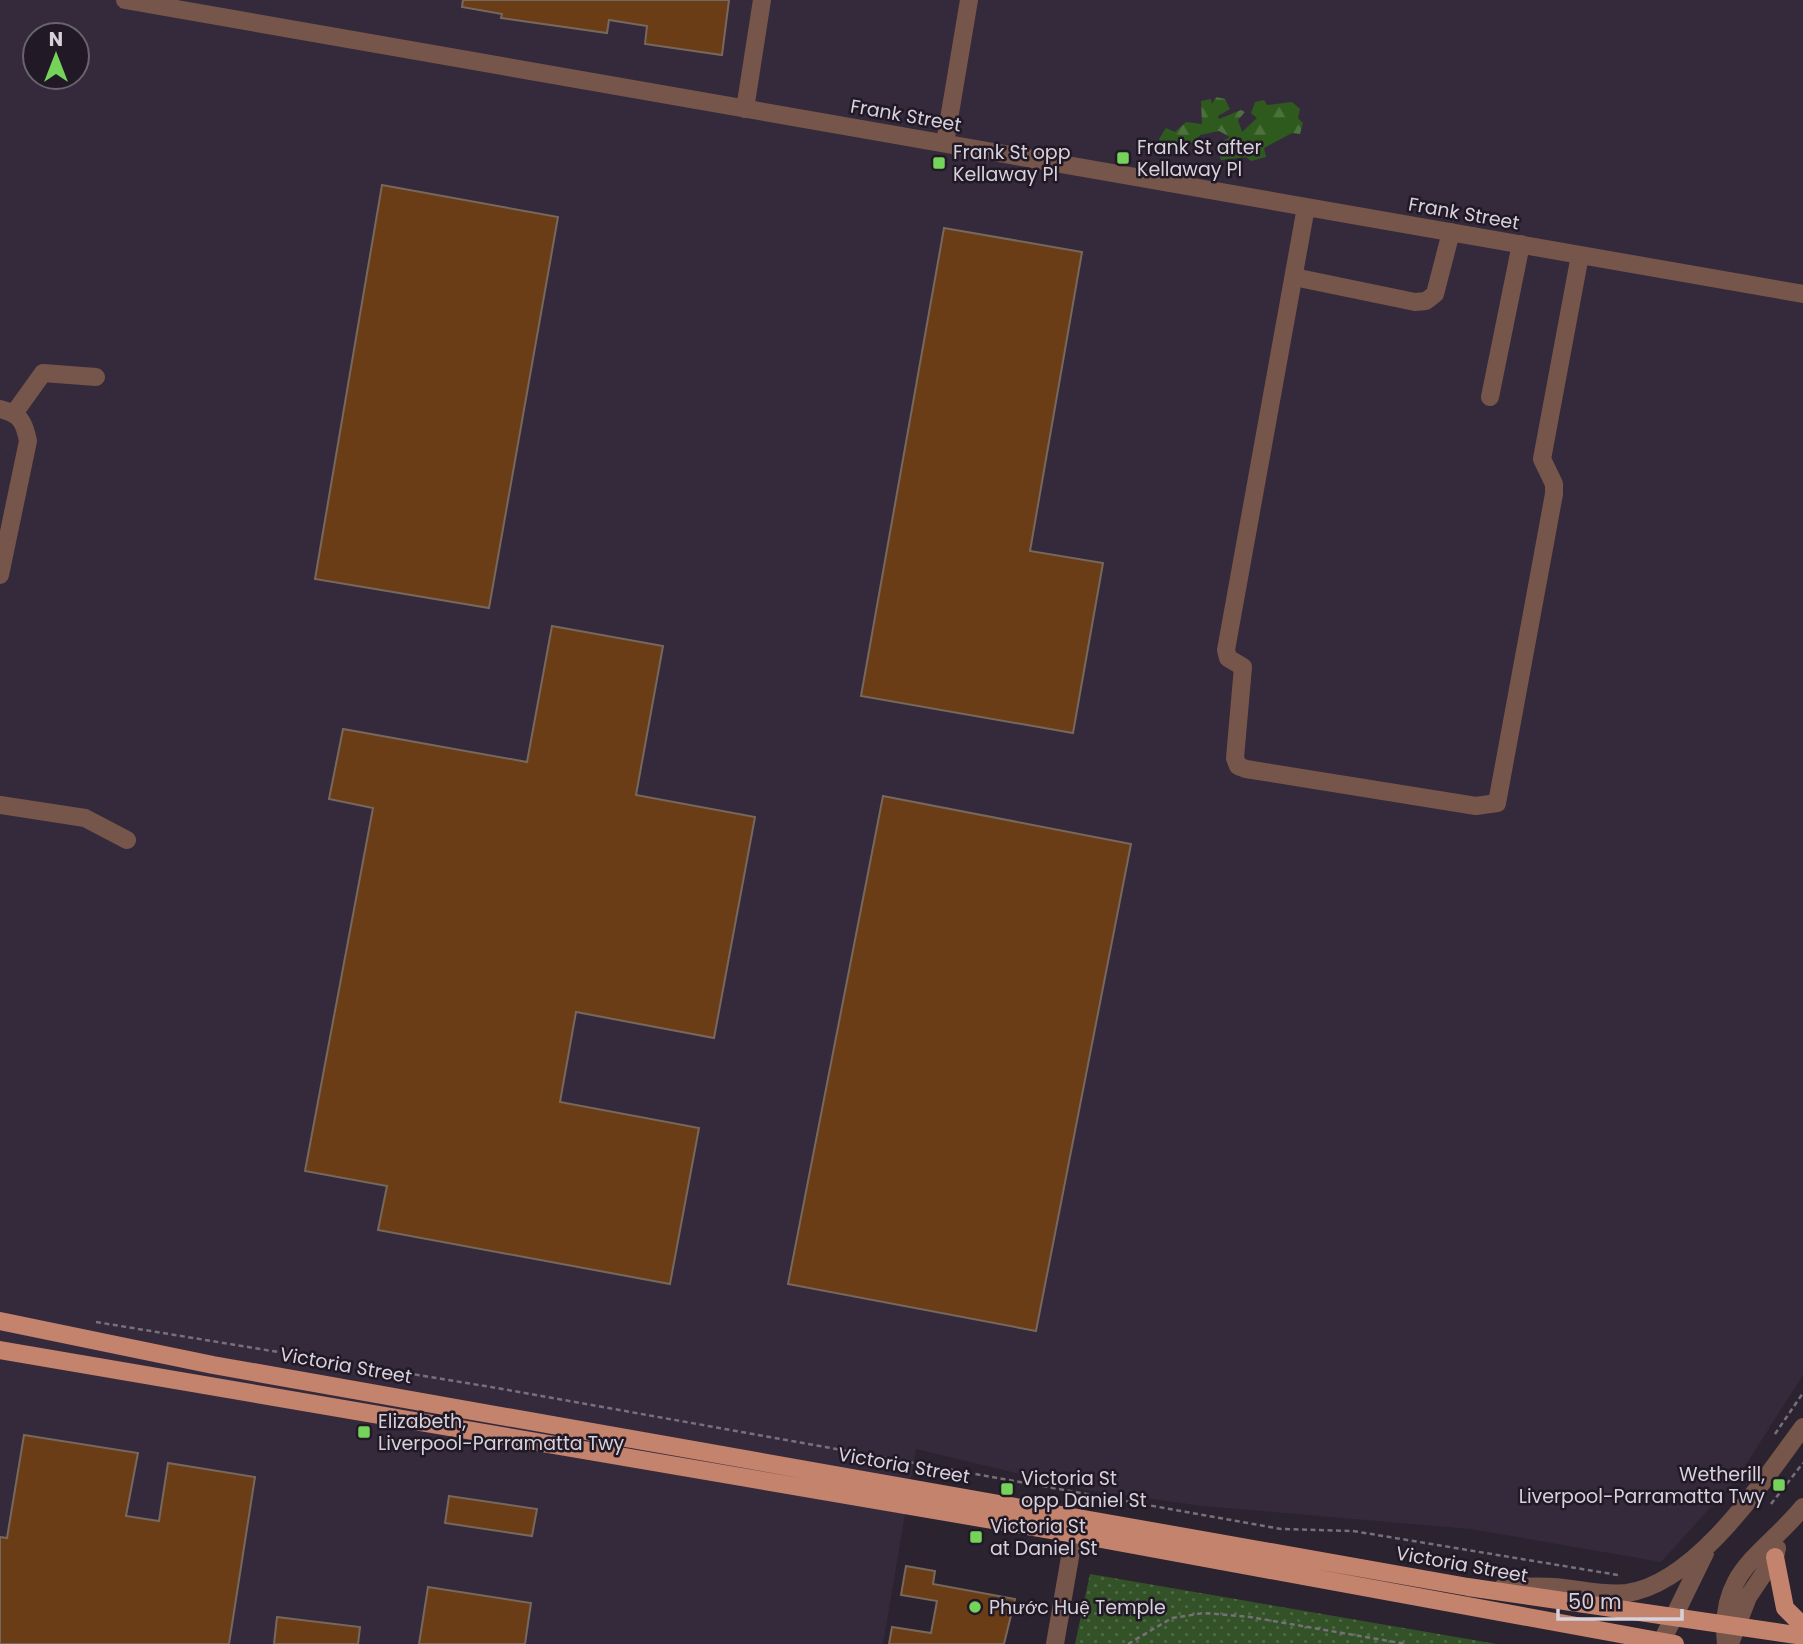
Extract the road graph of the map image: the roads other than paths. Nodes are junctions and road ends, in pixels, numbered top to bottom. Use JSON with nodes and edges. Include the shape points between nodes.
{"nodes":[{"id":1,"x":125,"y":0,"type":"edge"},
{"id":2,"x":762,"y":0,"type":"edge"},
{"id":3,"x":970,"y":0,"type":"edge"},
{"id":4,"x":745,"y":108,"type":"junction"},
{"id":5,"x":945,"y":143,"type":"junction"},
{"id":6,"x":1306,"y":206,"type":"junction"},
{"id":7,"x":1451,"y":232,"type":"junction"},
{"id":8,"x":1521,"y":244,"type":"junction"},
{"id":9,"x":1580,"y":255,"type":"junction"},
{"id":10,"x":1294,"y":277,"type":"junction"},
{"id":11,"x":1803,"y":294,"type":"edge"},
{"id":12,"x":96,"y":377,"type":"dead end"},
{"id":13,"x":1490,"y":397,"type":"dead end"},
{"id":14,"x":7,"y":410,"type":"edge"},
{"id":15,"x":0,"y":575,"type":"edge"},
{"id":16,"x":0,"y":805,"type":"edge"},
{"id":17,"x":127,"y":839,"type":"dead end"},
{"id":18,"x":0,"y":1321,"type":"edge"},
{"id":19,"x":0,"y":1350,"type":"edge"},
{"id":20,"x":1803,"y":1427,"type":"edge"},
{"id":21,"x":1803,"y":1507,"type":"edge"},
{"id":22,"x":1074,"y":1534,"type":"junction"},
{"id":23,"x":1781,"y":1534,"type":"junction"},
{"id":24,"x":1711,"y":1541,"type":"junction"},
{"id":25,"x":1775,"y":1557,"type":"junction"},
{"id":26,"x":1468,"y":1587,"type":"junction"},
{"id":27,"x":1672,"y":1618,"type":"junction"},
{"id":28,"x":1730,"y":1625,"type":"junction"},
{"id":29,"x":1803,"y":1626,"type":"edge"},
{"id":30,"x":1803,"y":1636,"type":"edge"},
{"id":31,"x":1669,"y":1643,"type":"edge"},
{"id":32,"x":1055,"y":1644,"type":"edge"},
{"id":33,"x":1728,"y":1644,"type":"edge"}],
"edges":[{"from":1,"to":4,"type":"street","name":"Frank Street"},
{"from":2,"to":4,"type":"street"},
{"from":3,"to":5,"type":"street"},
{"from":4,"to":5,"type":"street","name":"Frank Street"},
{"from":5,"to":6,"type":"street","name":"Frank Street"},
{"from":6,"to":7,"type":"street","name":"Frank Street"},
{"from":6,"to":10,"type":"street"},
{"from":7,"to":8,"type":"street","name":"Frank Street"},
{"from":7,"to":10,"type":"street","via":[[1435,294],[1426,301]]},
{"from":8,"to":9,"type":"street","name":"Frank Street"},
{"from":8,"to":13,"type":"street"},
{"from":9,"to":10,"type":"street","via":[[1542,459],[1554,494],[1499,797],[1489,806],[1238,766],[1234,737],[1244,676],[1243,667],[1228,657],[1226,650]]},
{"from":9,"to":11,"type":"street","name":"Frank Street"},
{"from":12,"to":14,"type":"street","via":[[43,373]]},
{"from":14,"to":15,"type":"street","via":[[24,422],[28,441]]},
{"from":16,"to":17,"type":"street","via":[[85,818]]},
{"from":18,"to":26,"type":"main road","name":"Victoria Street","via":[[213,1364]]},
{"from":19,"to":22,"type":"main road","name":"Victoria Street"},
{"from":20,"to":24,"type":"street"},
{"from":21,"to":23,"type":"street"},
{"from":22,"to":31,"type":"main road","name":"Victoria Street"},
{"from":22,"to":32,"type":"street"},
{"from":23,"to":25,"type":"street"},
{"from":23,"to":28,"type":"street","via":[[1760,1548],[1741,1573],[1726,1603]]},
{"from":24,"to":26,"type":"street","via":[[1675,1573],[1625,1594],[1550,1587]]},
{"from":24,"to":27,"type":"street"},
{"from":25,"to":28,"type":"street"},
{"from":25,"to":29,"type":"main road","via":[[1785,1608]]},
{"from":26,"to":27,"type":"main road","name":"Victoria Street"},
{"from":27,"to":28,"type":"main road","name":"Victoria Street"},
{"from":27,"to":31,"type":"street"},
{"from":28,"to":30,"type":"main road","name":"Victoria Street"},
{"from":28,"to":33,"type":"street"}]}
